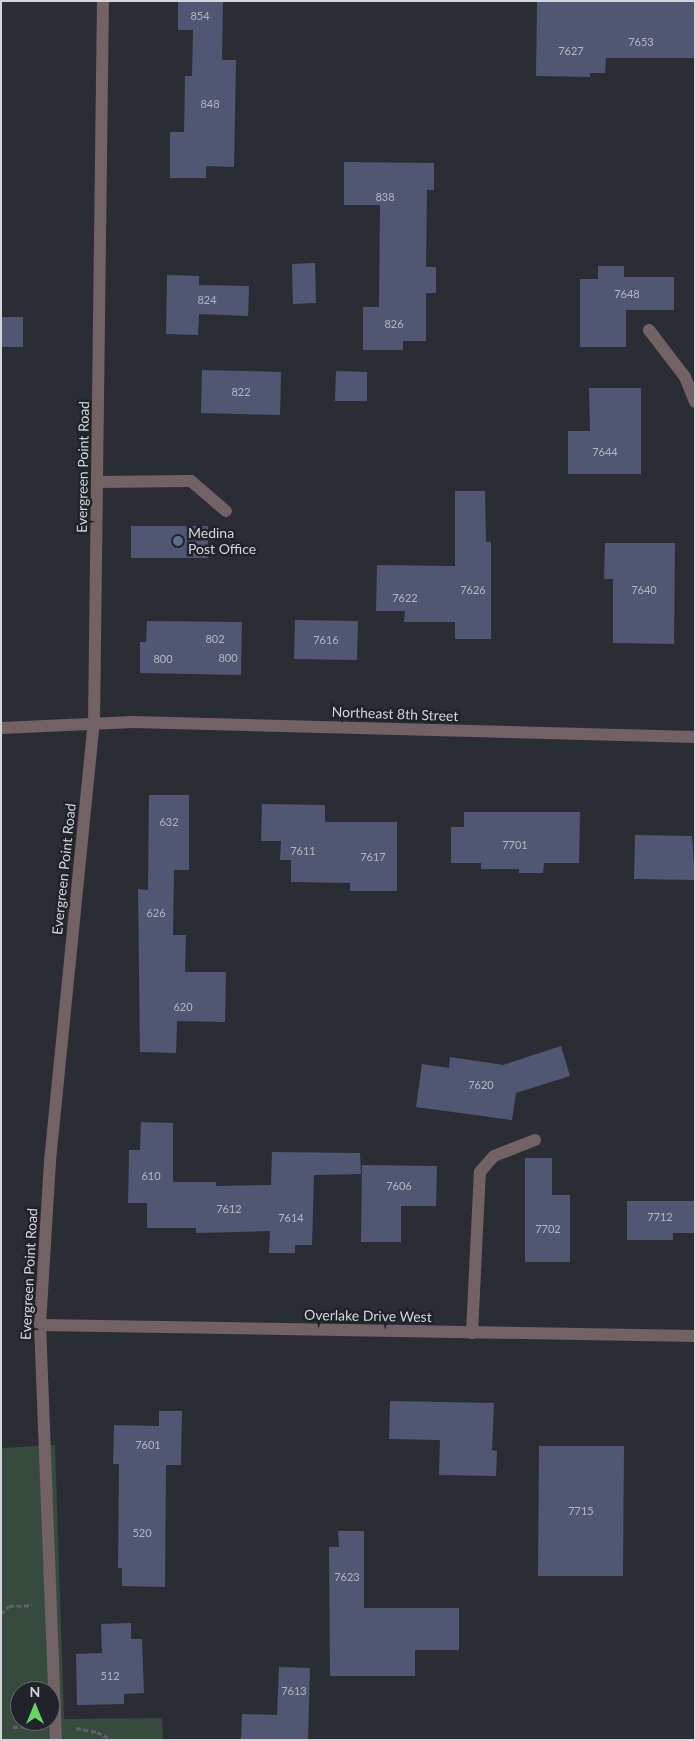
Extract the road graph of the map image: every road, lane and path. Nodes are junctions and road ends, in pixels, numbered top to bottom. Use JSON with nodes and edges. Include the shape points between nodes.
{"nodes":[{"id":1,"x":103,"y":1,"type":"edge"},
{"id":2,"x":649,"y":330,"type":"dead end"},
{"id":3,"x":695,"y":402,"type":"edge"},
{"id":4,"x":98,"y":482,"type":"junction"},
{"id":5,"x":226,"y":511,"type":"dead end"},
{"id":6,"x":94,"y":723,"type":"junction"},
{"id":7,"x":1,"y":728,"type":"edge"},
{"id":8,"x":695,"y":737,"type":"edge"},
{"id":9,"x":535,"y":1140,"type":"dead end"},
{"id":10,"x":40,"y":1325,"type":"junction"},
{"id":11,"x":472,"y":1334,"type":"junction"},
{"id":12,"x":695,"y":1336,"type":"edge"},
{"id":13,"x":9,"y":1606,"type":"dead end"},
{"id":14,"x":1,"y":1614,"type":"edge"},
{"id":15,"x":97,"y":1732,"type":"dead end"},
{"id":16,"x":56,"y":1740,"type":"edge"},
{"id":17,"x":113,"y":1740,"type":"edge"}],
"edges":[{"from":1,"to":4,"type":"street","name":"Evergreen Point Road"},
{"from":2,"to":3,"type":"street","via":[[685,377]]},
{"from":4,"to":5,"type":"street","via":[[192,481]]},
{"from":4,"to":6,"type":"street","name":"Evergreen Point Road"},
{"from":6,"to":7,"type":"street","name":"Northeast 8th Street","via":[[72,727]]},
{"from":6,"to":8,"type":"street","name":"Northeast 8th Street"},
{"from":6,"to":10,"type":"street","name":"Evergreen Point Road","via":[[51,1153]]},
{"from":9,"to":11,"type":"street","via":[[494,1156],[480,1172],[476,1184]]},
{"from":10,"to":11,"type":"street","name":"Overlake Drive West"},
{"from":10,"to":16,"type":"street","name":"Evergreen Point Road"},
{"from":11,"to":12,"type":"street","name":"Overlake Drive West"},
{"from":13,"to":14,"type":"path"},
{"from":15,"to":17,"type":"path"}]}
